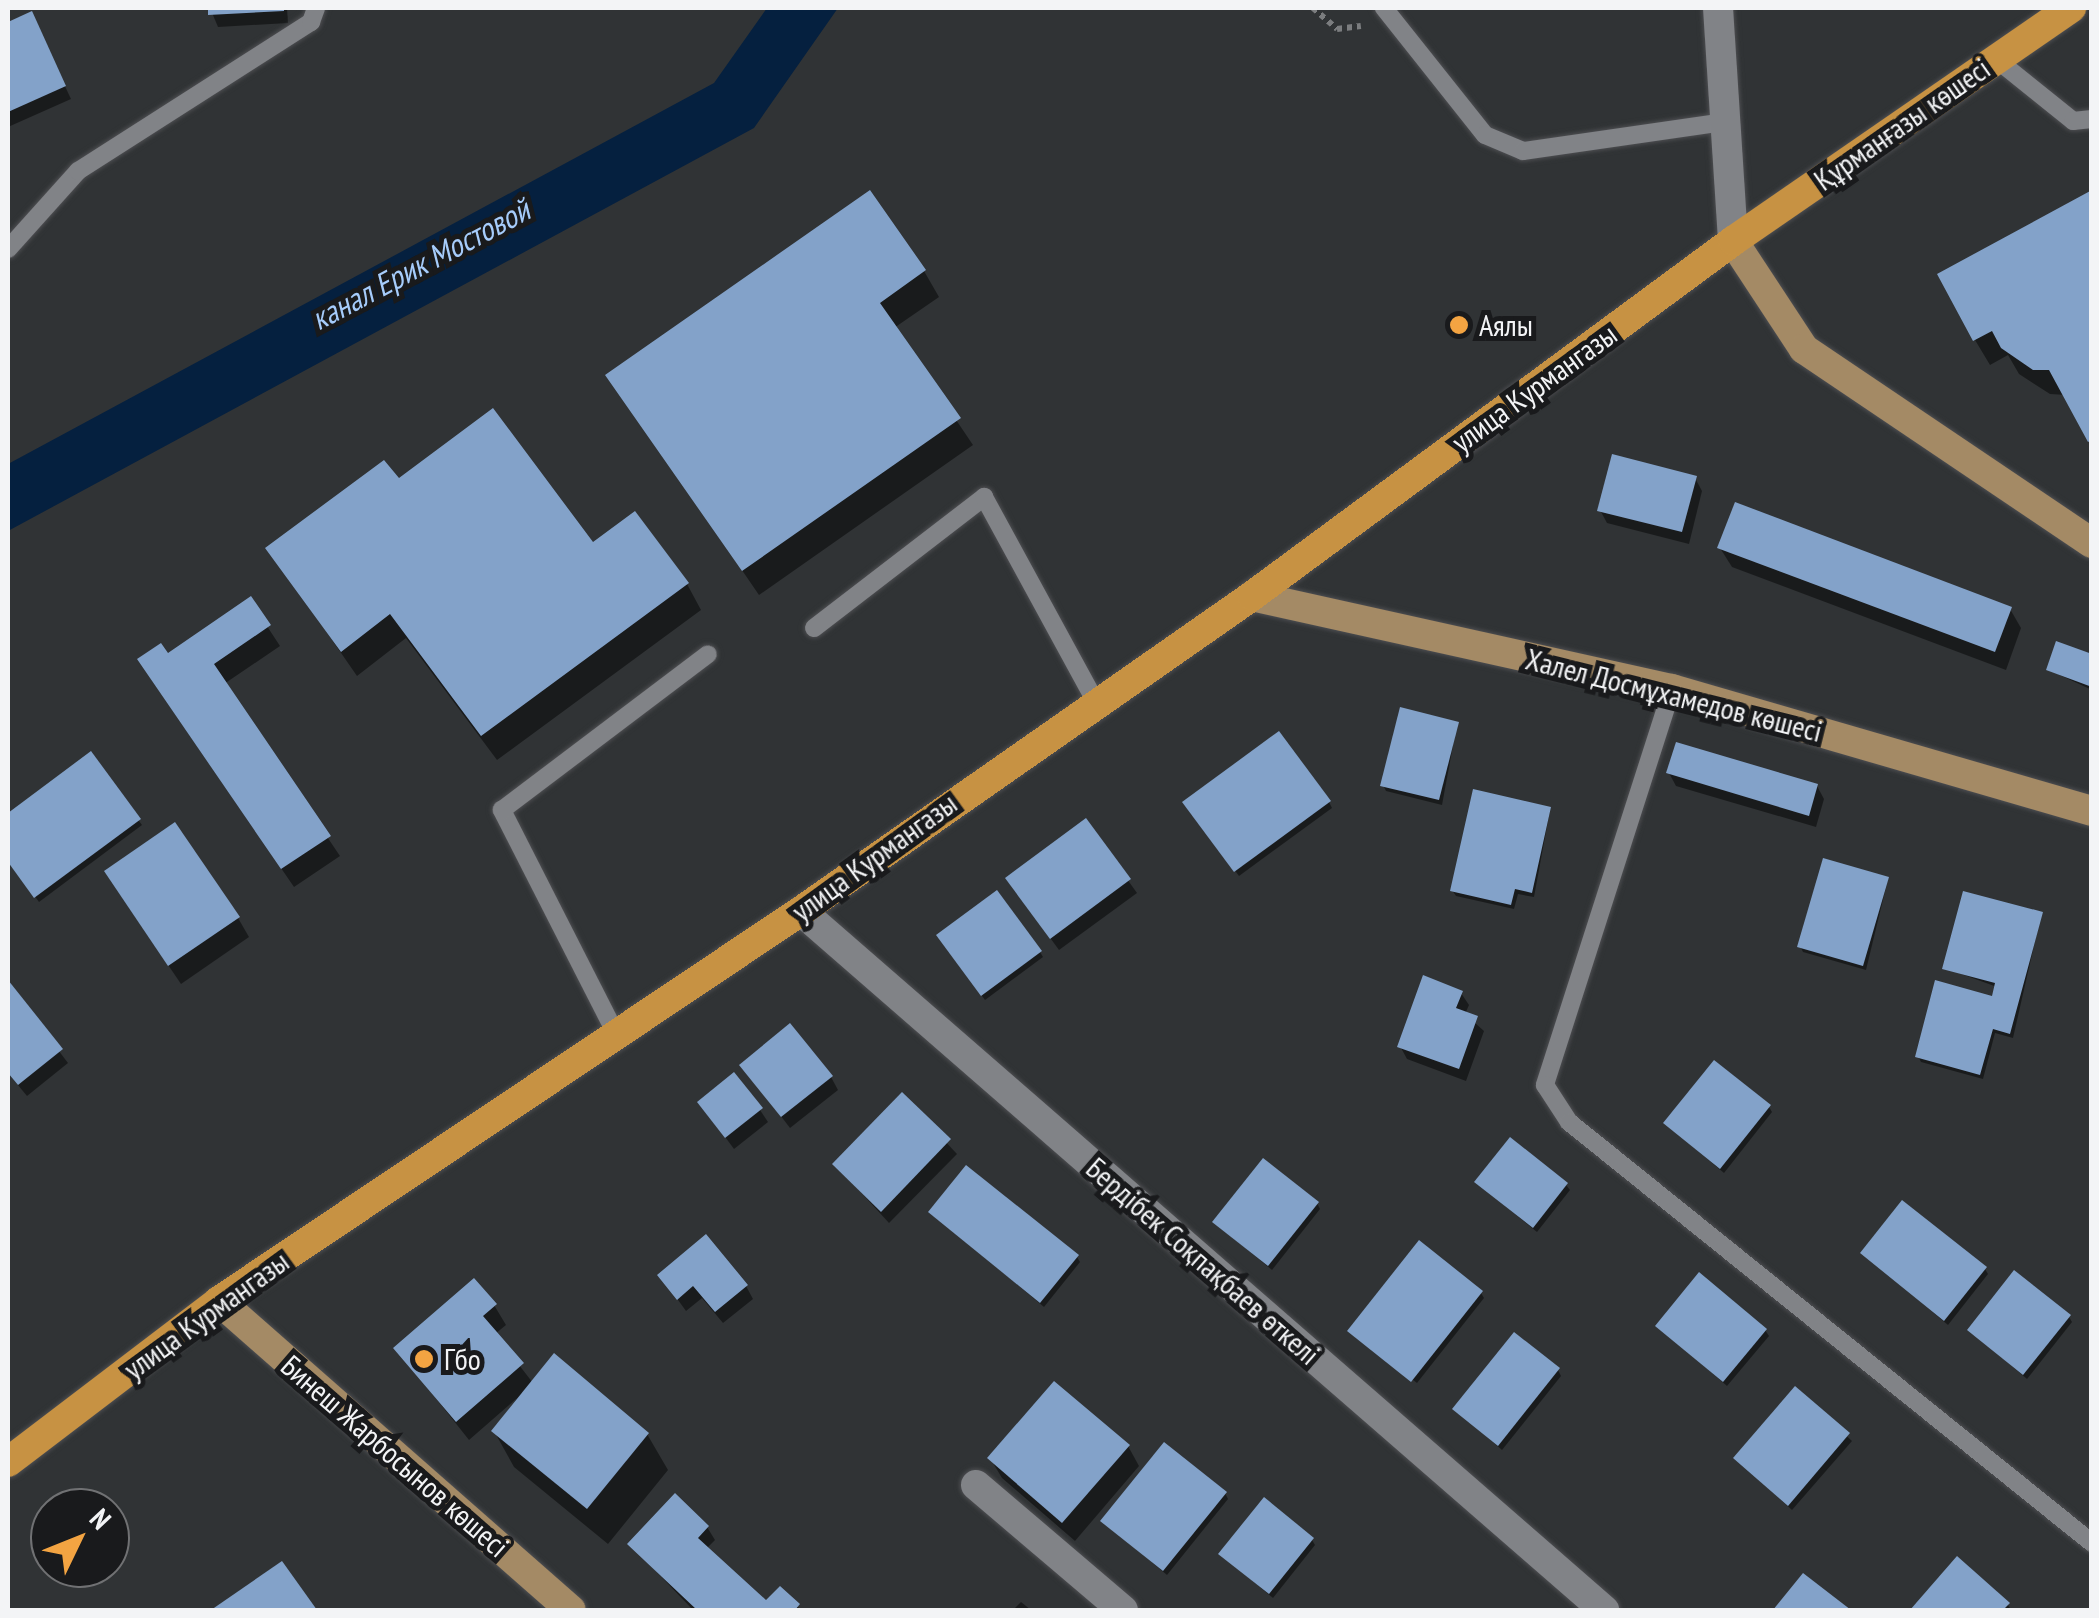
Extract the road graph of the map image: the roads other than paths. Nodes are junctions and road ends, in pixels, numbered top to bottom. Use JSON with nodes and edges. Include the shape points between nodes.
{"nodes":[{"id":1,"x":316,"y":8,"type":"edge"},
{"id":2,"x":1384,"y":8,"type":"edge"},
{"id":3,"x":1718,"y":8,"type":"edge"},
{"id":4,"x":2071,"y":8,"type":"edge"},
{"id":5,"x":1996,"y":60,"type":"junction"},
{"id":6,"x":2092,"y":119,"type":"edge"},
{"id":7,"x":1726,"y":122,"type":"junction"},
{"id":8,"x":1733,"y":242,"type":"junction"},
{"id":9,"x":8,"y":249,"type":"edge"},
{"id":10,"x":2092,"y":543,"type":"edge"},
{"id":11,"x":1252,"y":596,"type":"junction"},
{"id":12,"x":814,"y":628,"type":"dead end"},
{"id":13,"x":708,"y":654,"type":"dead end"},
{"id":14,"x":1672,"y":688,"type":"junction"},
{"id":15,"x":1096,"y":702,"type":"junction"},
{"id":16,"x":2092,"y":811,"type":"edge"},
{"id":17,"x":800,"y":911,"type":"junction"},
{"id":18,"x":617,"y":1036,"type":"junction"},
{"id":19,"x":219,"y":1301,"type":"junction"},
{"id":20,"x":8,"y":1462,"type":"edge"},
{"id":21,"x":976,"y":1486,"type":"dead end"},
{"id":22,"x":2092,"y":1542,"type":"edge"},
{"id":23,"x":571,"y":1610,"type":"edge"},
{"id":24,"x":1124,"y":1610,"type":"edge"},
{"id":25,"x":1604,"y":1610,"type":"edge"}],
"edges":[{"from":1,"to":9,"type":"lane","via":[[311,22],[78,171]]},
{"from":2,"to":7,"type":"lane","via":[[1485,135],[1523,151]]},
{"from":3,"to":7,"type":"street"},
{"from":4,"to":5,"type":"main road","name":"Құрманғазы көшесі"},
{"from":5,"to":6,"type":"lane","via":[[2073,121]]},
{"from":5,"to":8,"type":"main road","name":"Құрманғазы көшесі"},
{"from":7,"to":8,"type":"street"},
{"from":8,"to":10,"type":"street","via":[[1804,349]]},
{"from":8,"to":11,"type":"main road","name":"улица Курмангазы"},
{"from":11,"to":14,"type":"street","name":"Халел Досмұхамедов көшесі"},
{"from":11,"to":15,"type":"main road","name":"улица Курмангазы"},
{"from":12,"to":15,"type":"lane","via":[[984,498]]},
{"from":13,"to":18,"type":"lane","via":[[502,810]]},
{"from":14,"to":16,"type":"street","name":"Халел Досмұхамедов көшесі"},
{"from":14,"to":22,"type":"lane","via":[[1544,1086],[1569,1122]]},
{"from":15,"to":17,"type":"main road","name":"улица Курмангазы"},
{"from":17,"to":18,"type":"main road","name":"улица Курмангазы"},
{"from":17,"to":25,"type":"street","name":"Бердібек Соқпақбаев өткелі"},
{"from":18,"to":19,"type":"main road","name":"улица Курмангазы"},
{"from":19,"to":20,"type":"main road","name":"улица Курмангазы"},
{"from":19,"to":23,"type":"street","name":"Бинеш Жарбосынов көшесі"},
{"from":21,"to":24,"type":"street"}]}
